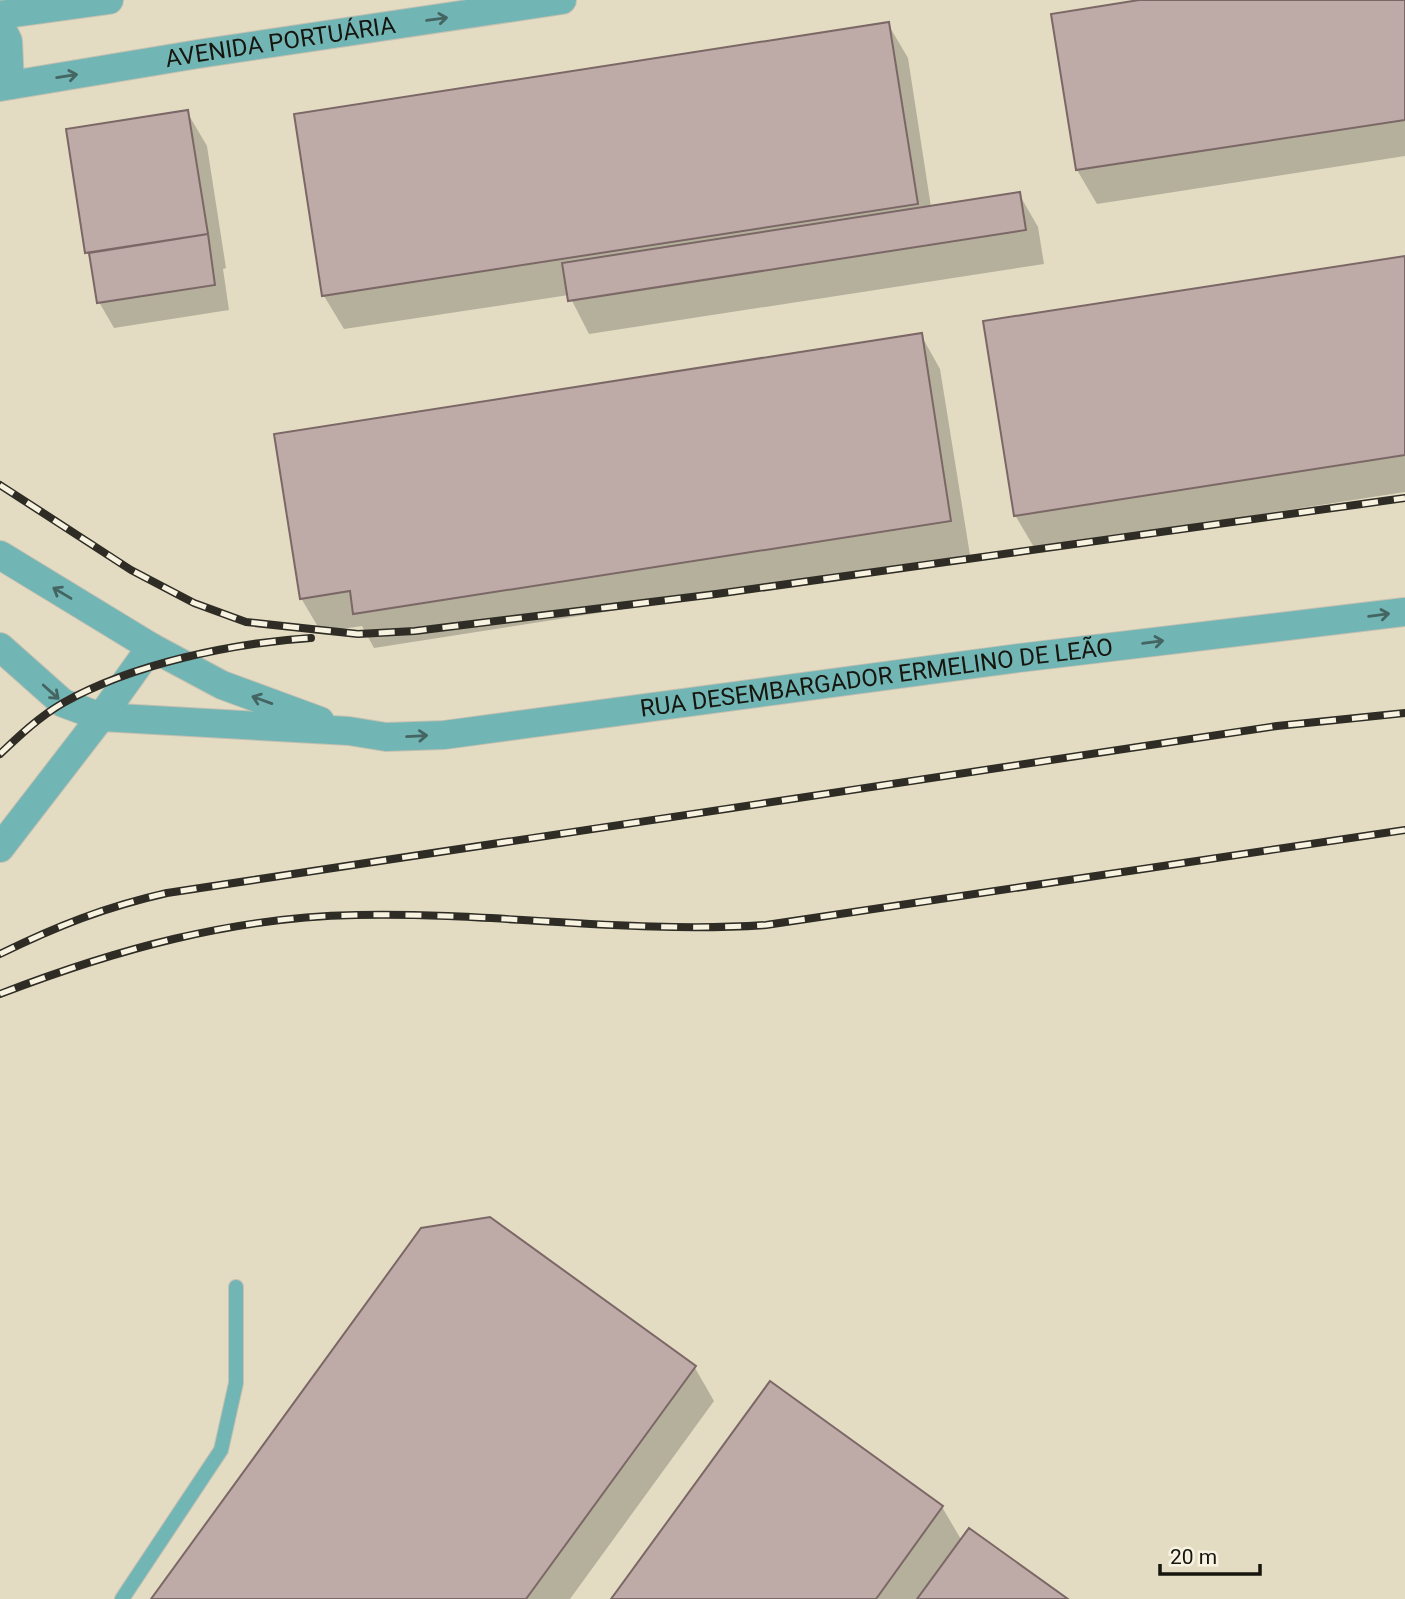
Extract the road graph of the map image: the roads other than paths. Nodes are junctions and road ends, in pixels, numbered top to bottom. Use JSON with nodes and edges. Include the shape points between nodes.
{"nodes":[{"id":1,"x":109,"y":0,"type":"edge"},
{"id":2,"x":562,"y":0,"type":"edge"},
{"id":3,"x":0,"y":15,"type":"edge"},
{"id":4,"x":0,"y":25,"type":"edge"},
{"id":5,"x":5,"y":86,"type":"edge"},
{"id":6,"x":0,"y":555,"type":"edge"},
{"id":7,"x":1405,"y":612,"type":"edge"},
{"id":8,"x":0,"y":647,"type":"edge"},
{"id":9,"x":151,"y":647,"type":"junction"},
{"id":10,"x":101,"y":717,"type":"junction"},
{"id":11,"x":349,"y":731,"type":"junction"},
{"id":12,"x":0,"y":848,"type":"edge"},
{"id":13,"x":236,"y":1287,"type":"dead end"},
{"id":14,"x":122,"y":1599,"type":"edge"}],
"edges":[{"from":1,"to":3,"type":"street"},
{"from":5,"to":2,"type":"street","name":"AVENIDA PORTUÁRIA","one_way":true},
{"from":4,"to":5,"type":"street","via":[[8,41]]},
{"from":9,"to":6,"type":"street","name":"RUA DESEMBARGADOR ERMELINO DE LEÃO","one_way":true},
{"from":11,"to":7,"type":"street","name":"RUA DESEMBARGADOR ERMELINO DE LEÃO","one_way":true,"via":[[386,737],[444,734]]},
{"from":8,"to":10,"type":"street","name":"RUA DESEMBARGADOR ERMELINO DE LEÃO","one_way":true,"via":[[63,703]]},
{"from":9,"to":10,"type":"street"},
{"from":11,"to":9,"type":"street","name":"RUA DESEMBARGADOR ERMELINO DE LEÃO","one_way":true,"via":[[222,685]]},
{"from":10,"to":11,"type":"street","name":"RUA DESEMBARGADOR ERMELINO DE LEÃO"},
{"from":10,"to":12,"type":"street"},
{"from":13,"to":14,"type":"lane","via":[[236,1382],[221,1450]]}]}
